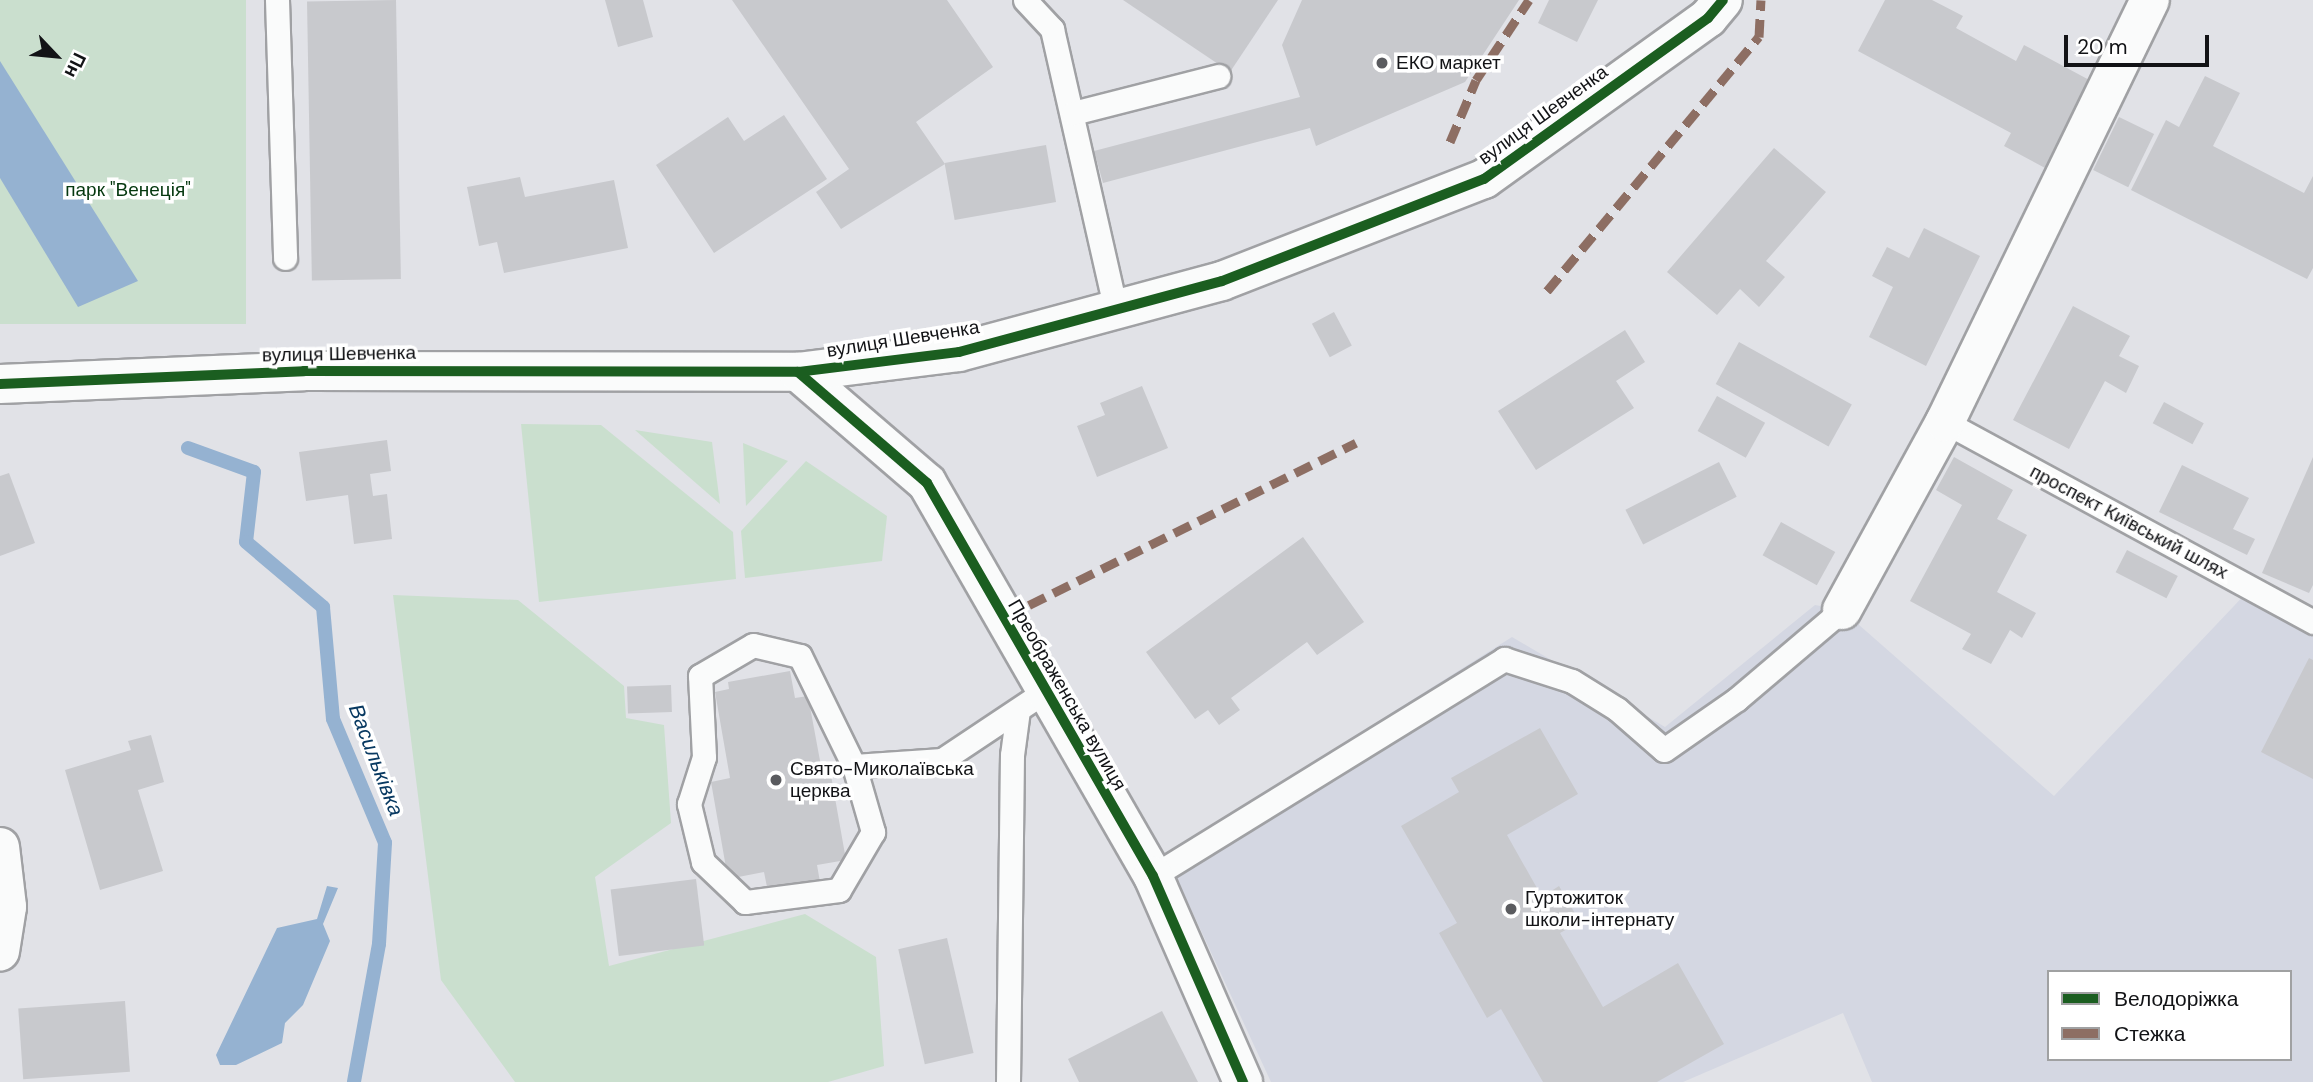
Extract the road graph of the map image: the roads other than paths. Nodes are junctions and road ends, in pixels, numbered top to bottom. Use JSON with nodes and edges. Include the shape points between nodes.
{"nodes":[{"id":1,"x":276,"y":0,"type":"edge"},
{"id":2,"x":1025,"y":0,"type":"edge"},
{"id":3,"x":1723,"y":0,"type":"edge"},
{"id":4,"x":2150,"y":0,"type":"edge"},
{"id":5,"x":1218,"y":76,"type":"dead end"},
{"id":6,"x":1073,"y":113,"type":"junction"},
{"id":7,"x":285,"y":258,"type":"dead end"},
{"id":8,"x":1116,"y":310,"type":"junction"},
{"id":9,"x":798,"y":372,"type":"junction"},
{"id":10,"x":0,"y":384,"type":"edge"},
{"id":11,"x":1945,"y":422,"type":"junction"},
{"id":12,"x":1842,"y":610,"type":"joint"},
{"id":13,"x":2313,"y":622,"type":"edge"},
{"id":14,"x":1031,"y":701,"type":"junction"},
{"id":15,"x":854,"y":766,"type":"junction"},
{"id":16,"x":0,"y":847,"type":"edge"},
{"id":17,"x":1153,"y":876,"type":"junction"},
{"id":18,"x":0,"y":951,"type":"edge"},
{"id":19,"x":1008,"y":1082,"type":"edge"},
{"id":20,"x":1243,"y":1082,"type":"edge"}],
"edges":[{"from":1,"to":7,"type":"lane"},
{"from":2,"to":6,"type":"lane","via":[[1052,29]]},
{"from":3,"to":8,"type":"street","name":"вулиця Шевченка","via":[[1708,18],[1484,179],[1222,282]]},
{"from":4,"to":11,"type":"street"},
{"from":5,"to":6,"type":"lane"},
{"from":6,"to":8,"type":"lane"},
{"from":8,"to":9,"type":"street","name":"вулиця Шевченка","via":[[959,352]]},
{"from":9,"to":10,"type":"street","name":"вулиця Шевченка","via":[[304,371]]},
{"from":9,"to":14,"type":"street","name":"Преображенська вулиця","via":[[927,483]]},
{"from":11,"to":12,"type":"street"},
{"from":11,"to":13,"type":"lane","name":"проспект Київський шлях"},
{"from":12,"to":17,"type":"lane","via":[[1737,699],[1664,750],[1617,709],[1572,681],[1504,659]]},
{"from":14,"to":15,"type":"lane","via":[[942,760]]},
{"from":14,"to":17,"type":"street","name":"Преображенська вулиця"},
{"from":14,"to":19,"type":"lane","via":[[1012,769]]},
{"from":15,"to":15,"type":"lane","via":[[873,832],[839,890],[745,902],[703,862],[689,804],[704,757],[700,676],[753,645],[800,656]]},
{"from":16,"to":18,"type":"street","via":[[7,907]]},
{"from":17,"to":20,"type":"street","name":"Преображенська вулиця"}]}
